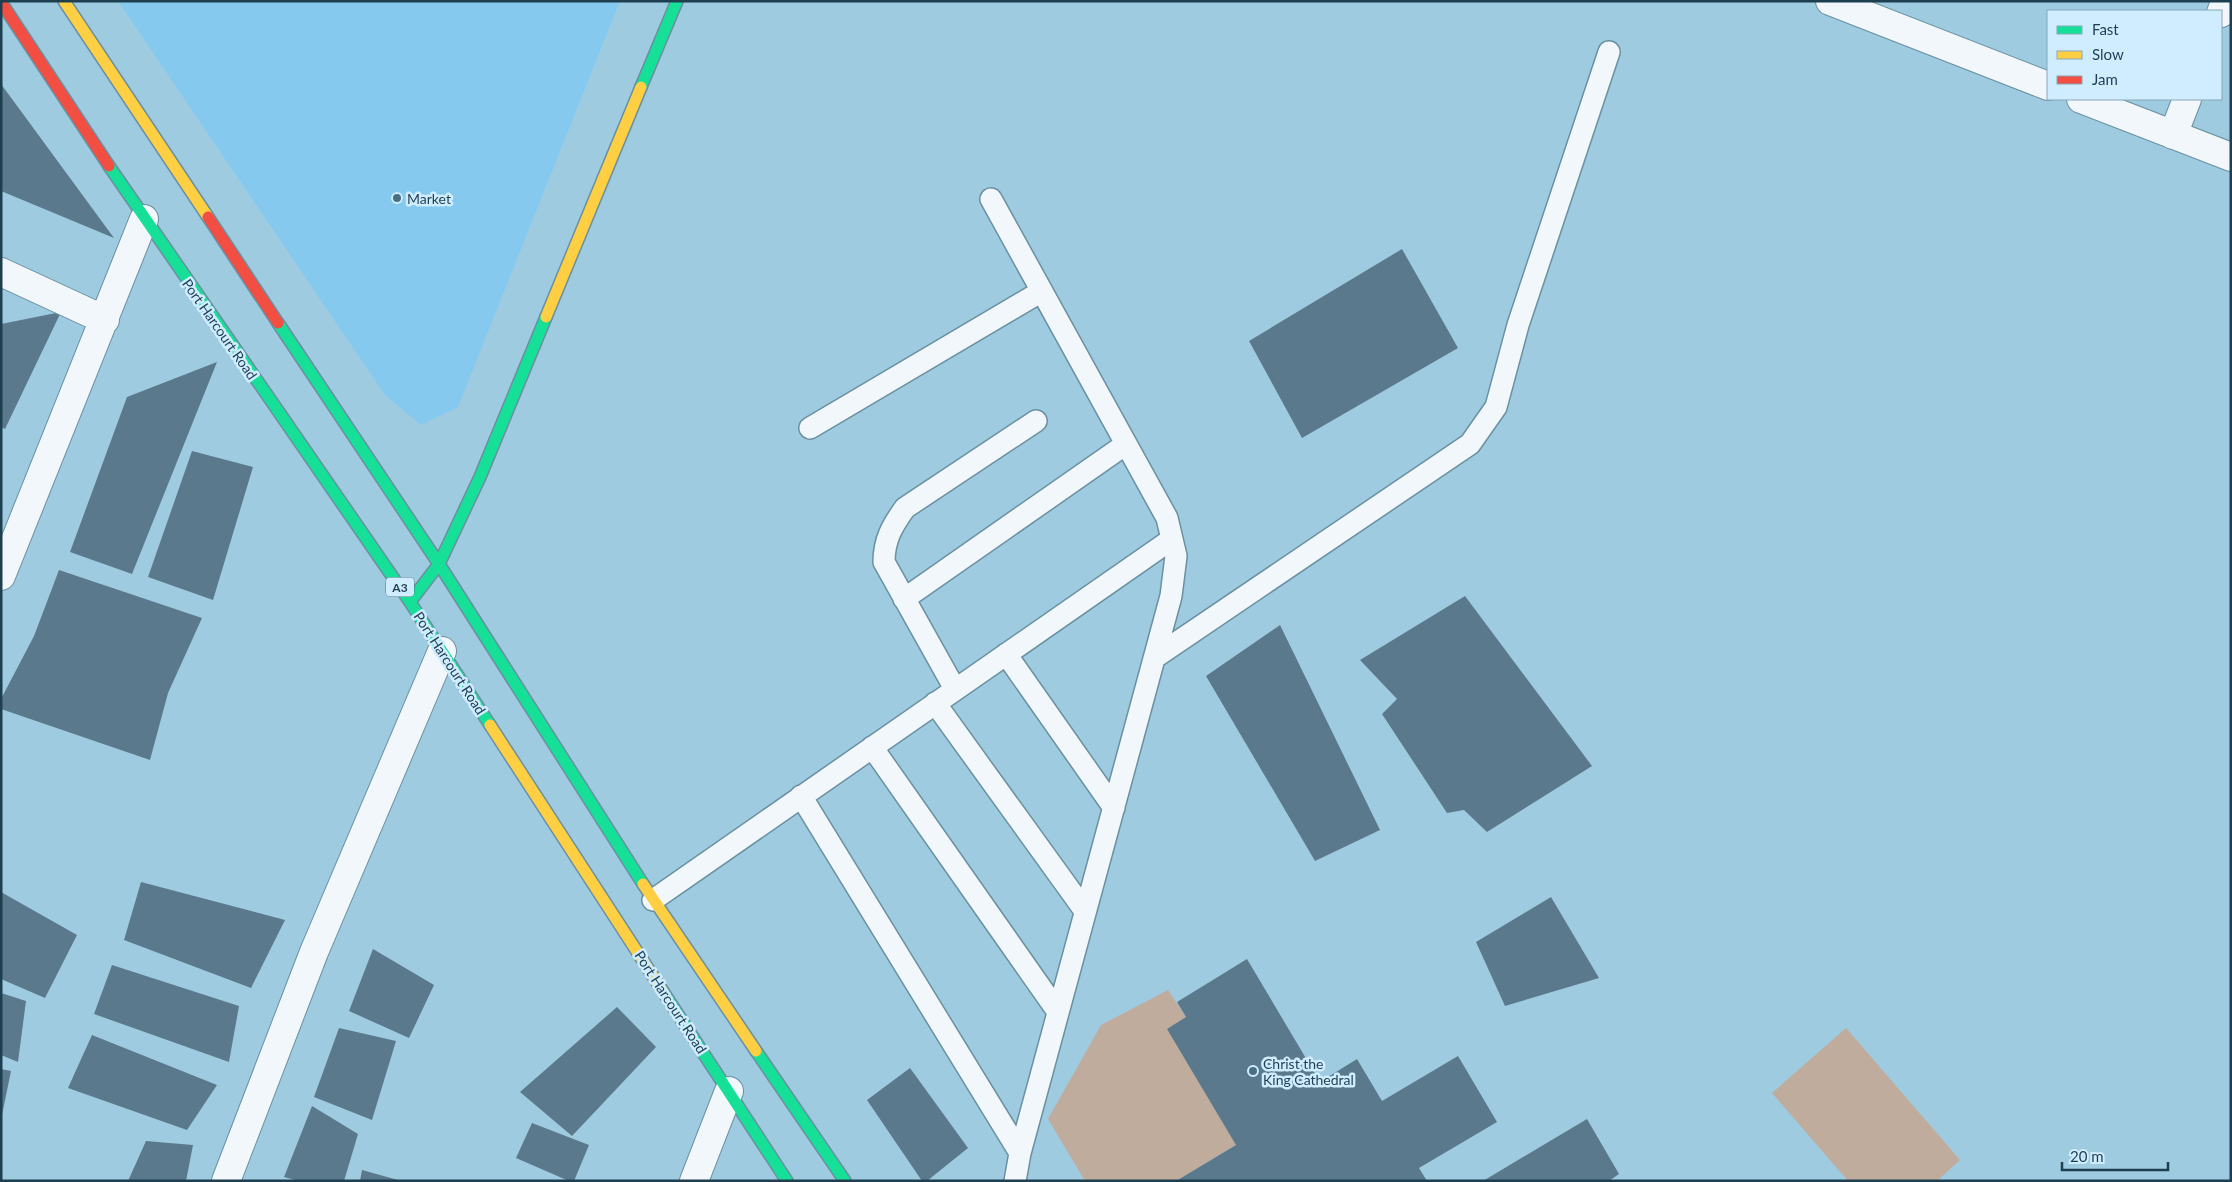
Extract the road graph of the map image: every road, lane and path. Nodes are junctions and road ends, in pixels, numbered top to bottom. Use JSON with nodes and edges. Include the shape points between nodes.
{"nodes":[{"id":1,"x":64,"y":1,"type":"edge"},
{"id":2,"x":677,"y":1,"type":"edge"},
{"id":3,"x":1830,"y":1,"type":"edge"},
{"id":4,"x":1,"y":2,"type":"edge"},
{"id":5,"x":1609,"y":52,"type":"dead end"},
{"id":6,"x":2047,"y":86,"type":"edge"},
{"id":7,"x":2084,"y":100,"type":"edge"},
{"id":8,"x":2187,"y":100,"type":"edge"},
{"id":9,"x":2173,"y":135,"type":"junction"},
{"id":10,"x":2231,"y":157,"type":"edge"},
{"id":11,"x":991,"y":199,"type":"dead end"},
{"id":12,"x":144,"y":219,"type":"junction"},
{"id":13,"x":1,"y":272,"type":"edge"},
{"id":14,"x":1042,"y":290,"type":"junction"},
{"id":15,"x":105,"y":320,"type":"junction"},
{"id":16,"x":1036,"y":421,"type":"dead end"},
{"id":17,"x":810,"y":428,"type":"dead end"},
{"id":18,"x":1126,"y":444,"type":"junction"},
{"id":19,"x":1172,"y":539,"type":"junction"},
{"id":20,"x":439,"y":564,"type":"junction"},
{"id":21,"x":1,"y":576,"type":"edge"},
{"id":22,"x":904,"y":599,"type":"junction"},
{"id":23,"x":410,"y":602,"type":"junction"},
{"id":24,"x":442,"y":651,"type":"junction"},
{"id":25,"x":1006,"y":654,"type":"junction"},
{"id":26,"x":1154,"y":658,"type":"junction"},
{"id":27,"x":955,"y":689,"type":"junction"},
{"id":28,"x":935,"y":703,"type":"junction"},
{"id":29,"x":872,"y":747,"type":"junction"},
{"id":30,"x":800,"y":796,"type":"junction"},
{"id":31,"x":1114,"y":808,"type":"junction"},
{"id":32,"x":652,"y":900,"type":"junction"},
{"id":33,"x":1086,"y":911,"type":"junction"},
{"id":34,"x":1058,"y":1012,"type":"junction"},
{"id":35,"x":729,"y":1091,"type":"junction"},
{"id":36,"x":1020,"y":1153,"type":"junction"},
{"id":37,"x":226,"y":1181,"type":"edge"},
{"id":38,"x":694,"y":1181,"type":"edge"},
{"id":39,"x":787,"y":1181,"type":"edge"},
{"id":40,"x":845,"y":1181,"type":"edge"},
{"id":41,"x":1015,"y":1181,"type":"edge"}],
"edges":[{"from":1,"to":20,"type":"main road"},
{"from":2,"to":20,"type":"main road","via":[[480,478]]},
{"from":3,"to":6,"type":"street"},
{"from":4,"to":12,"type":"main road","name":"Port Harcourt Road","number":"A3"},
{"from":5,"to":26,"type":"lane","via":[[1518,326],[1496,406],[1470,444]]},
{"from":7,"to":9,"type":"street"},
{"from":8,"to":9,"type":"street"},
{"from":9,"to":10,"type":"street"},
{"from":11,"to":14,"type":"lane"},
{"from":12,"to":15,"type":"street"},
{"from":12,"to":23,"type":"main road","name":"Port Harcourt Road","number":"A3"},
{"from":13,"to":15,"type":"street"},
{"from":14,"to":17,"type":"lane"},
{"from":14,"to":18,"type":"lane"},
{"from":15,"to":21,"type":"street"},
{"from":16,"to":22,"type":"lane","via":[[905,508],[890,528],[884,562]]},
{"from":18,"to":19,"type":"lane","via":[[1167,518]]},
{"from":18,"to":22,"type":"lane"},
{"from":19,"to":25,"type":"lane"},
{"from":19,"to":26,"type":"lane","via":[[1176,556],[1172,596]]},
{"from":20,"to":23,"type":"main road"},
{"from":20,"to":32,"type":"main road"},
{"from":22,"to":27,"type":"lane"},
{"from":23,"to":24,"type":"main road","name":"Port Harcourt Road","number":"A3"},
{"from":24,"to":35,"type":"main road","name":"Port Harcourt Road","number":"A3"},
{"from":24,"to":37,"type":"street","via":[[314,952]]},
{"from":25,"to":27,"type":"lane"},
{"from":25,"to":31,"type":"lane"},
{"from":26,"to":31,"type":"lane"},
{"from":27,"to":28,"type":"lane"},
{"from":28,"to":29,"type":"lane"},
{"from":28,"to":33,"type":"lane"},
{"from":29,"to":30,"type":"lane"},
{"from":29,"to":34,"type":"lane"},
{"from":30,"to":32,"type":"lane"},
{"from":30,"to":36,"type":"lane"},
{"from":31,"to":33,"type":"lane"},
{"from":32,"to":40,"type":"main road"},
{"from":33,"to":34,"type":"lane"},
{"from":34,"to":36,"type":"lane"},
{"from":35,"to":38,"type":"street"},
{"from":35,"to":39,"type":"main road","name":"Port Harcourt Road","number":"A3"},
{"from":36,"to":41,"type":"lane"}]}
